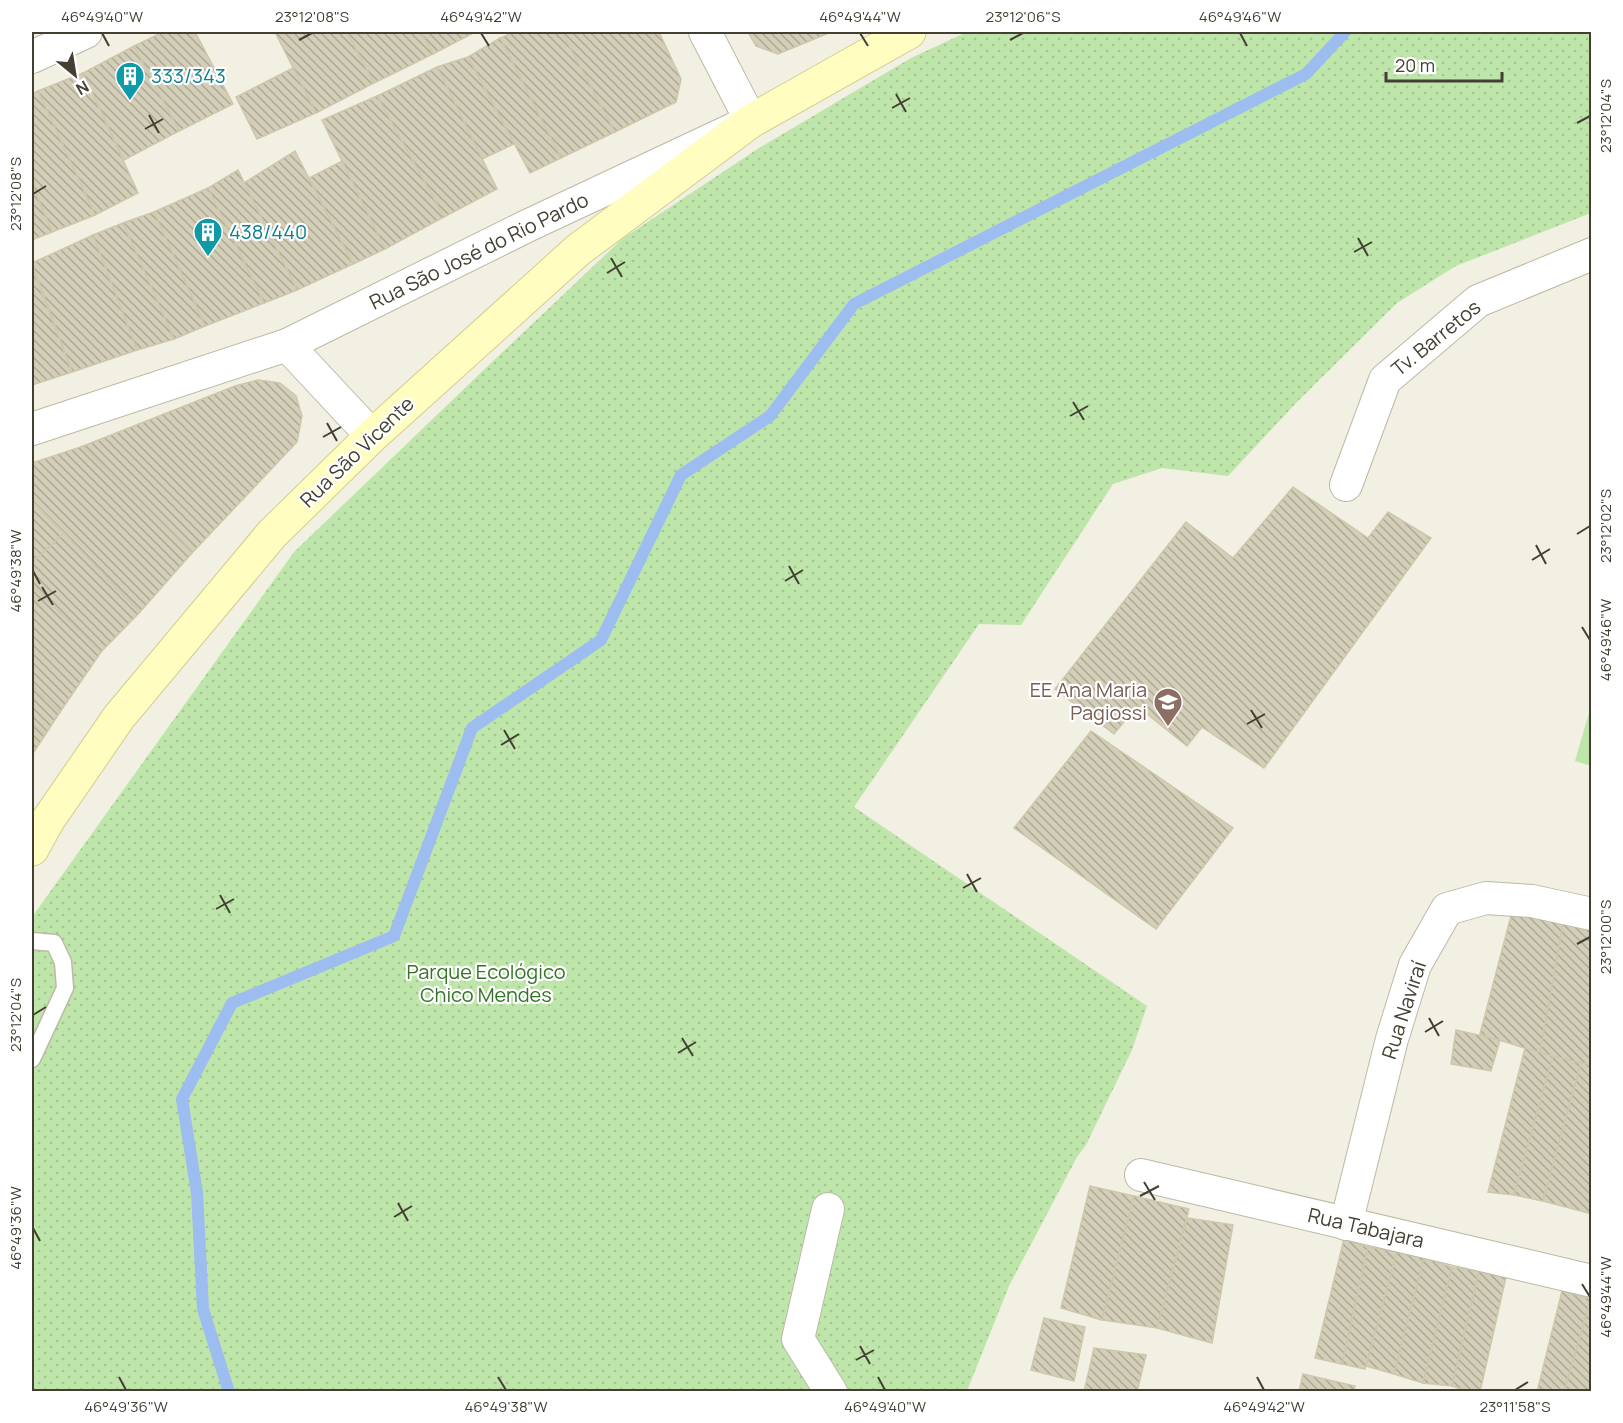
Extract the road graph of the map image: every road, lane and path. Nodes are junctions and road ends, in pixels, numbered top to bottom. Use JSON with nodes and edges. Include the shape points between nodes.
{"nodes":[{"id":1,"x":86,"y":32,"type":"edge"},
{"id":2,"x":705,"y":32,"type":"edge"},
{"id":3,"x":909,"y":32,"type":"edge"},
{"id":4,"x":32,"y":57,"type":"edge"},
{"id":5,"x":751,"y":121,"type":"junction"},
{"id":6,"x":1592,"y":254,"type":"edge"},
{"id":7,"x":287,"y":345,"type":"junction"},
{"id":8,"x":32,"y":429,"type":"edge"},
{"id":9,"x":372,"y":436,"type":"junction"},
{"id":10,"x":1346,"y":485,"type":"dead end"},
{"id":11,"x":32,"y":849,"type":"edge"},
{"id":12,"x":1592,"y":914,"type":"edge"},
{"id":13,"x":32,"y":941,"type":"edge"},
{"id":14,"x":32,"y":1059,"type":"edge"},
{"id":15,"x":1141,"y":1175,"type":"dead end"},
{"id":16,"x":828,"y":1209,"type":"dead end"},
{"id":17,"x":1346,"y":1224,"type":"junction"},
{"id":18,"x":1592,"y":1281,"type":"edge"},
{"id":19,"x":831,"y":1392,"type":"edge"}],
"edges":[{"from":1,"to":4,"type":"street"},
{"from":2,"to":5,"type":"street"},
{"from":3,"to":5,"type":"street","name":"Rua São José do Rio Pardo"},
{"from":5,"to":7,"type":"street","name":"Rua São José do Rio Pardo"},
{"from":5,"to":9,"type":"street","name":"Rua São Vicente","via":[[578,250]]},
{"from":6,"to":10,"type":"street","name":"Tv. Barretos","via":[[1478,301],[1385,380]]},
{"from":7,"to":8,"type":"street","name":"Rua São José do Rio Pardo"},
{"from":7,"to":9,"type":"street"},
{"from":9,"to":11,"type":"street","name":"Rua São Vicente","via":[[272,534],[118,717]]},
{"from":12,"to":17,"type":"street","name":"Rua Naviraí","via":[[1532,901],[1486,898],[1447,909],[1415,965],[1392,1039]]},
{"from":13,"to":14,"type":"lane","via":[[54,943],[63,962],[65,988]]},
{"from":15,"to":17,"type":"street","name":"Rua Tabajara"},
{"from":16,"to":19,"type":"street","via":[[798,1339]]},
{"from":17,"to":18,"type":"street","name":"Rua Tabajara"}]}
